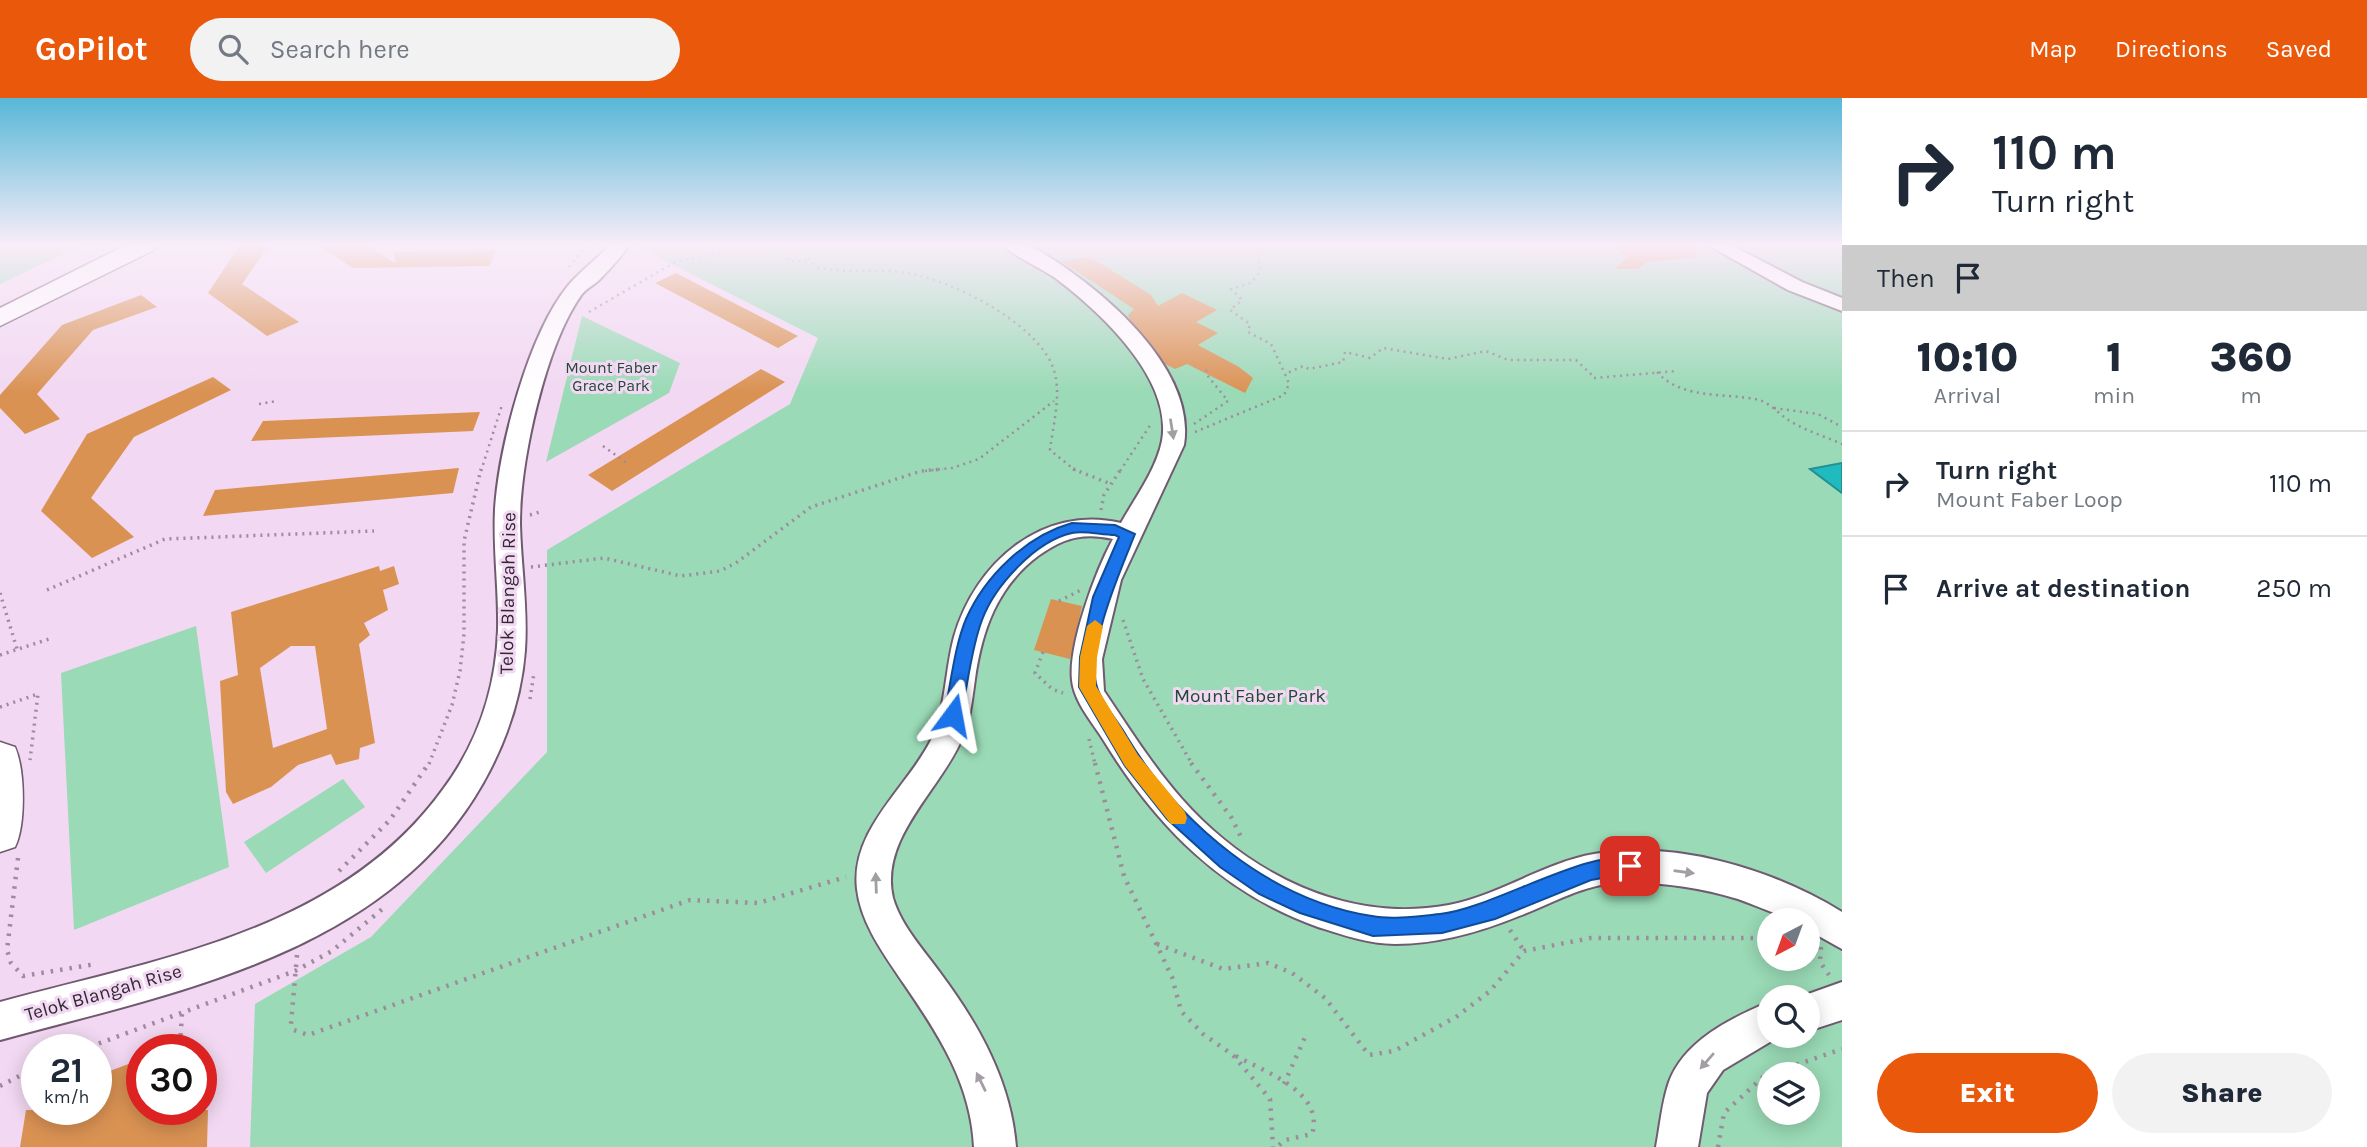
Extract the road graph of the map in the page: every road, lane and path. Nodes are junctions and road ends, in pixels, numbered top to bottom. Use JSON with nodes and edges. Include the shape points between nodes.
{"nodes":[{"id":1,"x":48,"y":294,"type":"edge"},
{"id":2,"x":573,"y":294,"type":"edge"},
{"id":3,"x":620,"y":294,"type":"edge"},
{"id":4,"x":962,"y":294,"type":"edge"},
{"id":5,"x":1087,"y":294,"type":"edge"},
{"id":6,"x":1236,"y":294,"type":"edge"},
{"id":7,"x":1815,"y":294,"type":"edge"},
{"id":8,"x":1842,"y":305,"type":"edge"},
{"id":9,"x":589,"y":312,"type":"dead end"},
{"id":10,"x":0,"y":318,"type":"edge"},
{"id":11,"x":1206,"y":368,"type":"dead end"},
{"id":12,"x":1678,"y":371,"type":"dead end"},
{"id":13,"x":1657,"y":372,"type":"junction"},
{"id":14,"x":1285,"y":373,"type":"junction"},
{"id":15,"x":503,"y":400,"type":"dead end"},
{"id":16,"x":277,"y":401,"type":"dead end"},
{"id":17,"x":1054,"y":401,"type":"junction"},
{"id":18,"x":258,"y":404,"type":"dead end"},
{"id":19,"x":1774,"y":408,"type":"junction"},
{"id":20,"x":1153,"y":423,"type":"dead end"},
{"id":21,"x":1189,"y":426,"type":"dead end"},
{"id":22,"x":1842,"y":427,"type":"edge"},
{"id":23,"x":1195,"y":432,"type":"dead end"},
{"id":24,"x":1842,"y":444,"type":"edge"},
{"id":25,"x":603,"y":446,"type":"dead end"},
{"id":26,"x":628,"y":464,"type":"dead end"},
{"id":27,"x":1111,"y":484,"type":"junction"},
{"id":28,"x":1114,"y":524,"type":"junction"},
{"id":29,"x":374,"y":531,"type":"dead end"},
{"id":30,"x":525,"y":568,"type":"dead end"},
{"id":31,"x":47,"y":590,"type":"dead end"},
{"id":32,"x":0,"y":593,"type":"edge"},
{"id":33,"x":1125,"y":622,"type":"dead end"},
{"id":34,"x":49,"y":639,"type":"dead end"},
{"id":35,"x":17,"y":649,"type":"junction"},
{"id":36,"x":1043,"y":652,"type":"dead end"},
{"id":37,"x":0,"y":655,"type":"edge"},
{"id":38,"x":38,"y":694,"type":"dead end"},
{"id":39,"x":1070,"y":695,"type":"dead end"},
{"id":40,"x":0,"y":707,"type":"edge"},
{"id":41,"x":1088,"y":737,"type":"dead end"},
{"id":42,"x":0,"y":759,"type":"edge"},
{"id":43,"x":1231,"y":817,"type":"dead end"},
{"id":44,"x":0,"y":834,"type":"edge"},
{"id":45,"x":846,"y":877,"type":"dead end"},
{"id":46,"x":328,"y":878,"type":"dead end"},
{"id":47,"x":1832,"y":935,"type":"edge"},
{"id":48,"x":1757,"y":938,"type":"edge"},
{"id":49,"x":1157,"y":944,"type":"junction"},
{"id":50,"x":104,"y":963,"type":"dead end"},
{"id":51,"x":23,"y":976,"type":"dead end"},
{"id":52,"x":1837,"y":991,"type":"edge"},
{"id":53,"x":1820,"y":1003,"type":"edge"},
{"id":54,"x":182,"y":1014,"type":"junction"},
{"id":55,"x":0,"y":1021,"type":"edge"},
{"id":56,"x":1757,"y":1028,"type":"edge"},
{"id":57,"x":181,"y":1034,"type":"edge"},
{"id":58,"x":1306,"y":1035,"type":"dead end"},
{"id":59,"x":112,"y":1039,"type":"edge"},
{"id":60,"x":1842,"y":1049,"type":"edge"},
{"id":61,"x":1233,"y":1055,"type":"junction"},
{"id":62,"x":21,"y":1075,"type":"edge"},
{"id":63,"x":1284,"y":1084,"type":"junction"},
{"id":64,"x":0,"y":1086,"type":"edge"},
{"id":65,"x":995,"y":1147,"type":"edge"},
{"id":66,"x":1275,"y":1147,"type":"edge"},
{"id":67,"x":1678,"y":1147,"type":"edge"},
{"id":68,"x":1718,"y":1147,"type":"edge"}],
"edges":[{"from":1,"to":10,"type":"main road"},
{"from":2,"to":55,"type":"street","name":"Telok Blangah Rise","via":[[544,353],[517,445],[508,506],[510,665],[499,719],[471,779],[429,836],[376,880],[322,916],[254,949]]},
{"from":3,"to":9,"type":"path"},
{"from":4,"to":17,"type":"path","via":[[1014,320],[1038,341],[1052,366]]},
{"from":5,"to":28,"type":"street","one_way":true,"via":[[1145,352],[1168,404],[1175,440]]},
{"from":6,"to":14,"type":"path","via":[[1242,300],[1230,310],[1250,324],[1248,332],[1271,344]]},
{"from":7,"to":8,"type":"street"},
{"from":11,"to":21,"type":"path","via":[[1228,401]]},
{"from":12,"to":13,"type":"path"},
{"from":13,"to":14,"type":"path","via":[[1594,378],[1576,360],[1508,360],[1486,351],[1448,359],[1383,348],[1370,358],[1345,352],[1343,362],[1309,369],[1303,366]]},
{"from":13,"to":19,"type":"path","via":[[1668,384],[1728,398],[1757,399]]},
{"from":14,"to":23,"type":"path","via":[[1289,384],[1284,395]]},
{"from":15,"to":46,"type":"path","via":[[466,528],[464,636],[449,717],[436,755],[405,804],[365,848]]},
{"from":16,"to":18,"type":"path"},
{"from":17,"to":27,"type":"path","via":[[1050,450],[1078,473]]},
{"from":17,"to":30,"type":"path","via":[[979,459],[921,471],[811,507],[720,571],[681,576],[604,558]]},
{"from":19,"to":22,"type":"path","via":[[1818,414]]},
{"from":19,"to":24,"type":"path","via":[[1788,420]]},
{"from":20,"to":27,"type":"path"},
{"from":25,"to":26,"type":"path"},
{"from":27,"to":28,"type":"path","via":[[1104,495]]},
{"from":28,"to":47,"type":"street","one_way":true,"via":[[1088,657],[1088,687],[1132,761],[1173,814],[1266,888],[1300,904],[1373,926],[1442,924],[1495,909],[1590,871],[1635,866],[1693,873],[1780,897],[1816,914]]},
{"from":65,"to":28,"type":"street","one_way":true,"via":[[996,1124],[987,1095],[947,1013],[886,927],[873,886],[878,845],[947,739],[973,622],[986,596],[1022,556],[1046,538],[1072,528]]},
{"from":29,"to":31,"type":"path","via":[[165,539]]},
{"from":32,"to":35,"type":"path"},
{"from":33,"to":43,"type":"path","via":[[1143,679],[1192,765]]},
{"from":34,"to":35,"type":"path"},
{"from":35,"to":37,"type":"path"},
{"from":36,"to":39,"type":"path","via":[[1035,673],[1052,689]]},
{"from":38,"to":40,"type":"path"},
{"from":41,"to":49,"type":"path","via":[[1124,876]]},
{"from":42,"to":44,"type":"main road"},
{"from":45,"to":54,"type":"path","via":[[758,903],[690,900],[317,1034],[301,1034],[291,1024],[295,971]]},
{"from":47,"to":52,"type":"path","via":[[1820,962]]},
{"from":48,"to":49,"type":"path","via":[[1591,938],[1524,951],[1490,991],[1456,1017],[1394,1051],[1369,1055],[1325,998],[1292,973],[1268,963],[1223,969]]},
{"from":49,"to":61,"type":"path","via":[[1181,1011]]},
{"from":50,"to":51,"type":"path"},
{"from":52,"to":53,"type":"street"},
{"from":54,"to":57,"type":"path"},
{"from":54,"to":59,"type":"path"},
{"from":56,"to":67,"type":"street","one_way":true,"via":[[1709,1056],[1688,1085]]},
{"from":58,"to":63,"type":"path"},
{"from":60,"to":68,"type":"path","via":[[1764,1076],[1724,1112]]},
{"from":61,"to":63,"type":"path"},
{"from":61,"to":66,"type":"path","via":[[1270,1099]]},
{"from":62,"to":64,"type":"path"},
{"from":63,"to":66,"type":"path","via":[[1309,1101],[1318,1124],[1312,1134]]}]}
